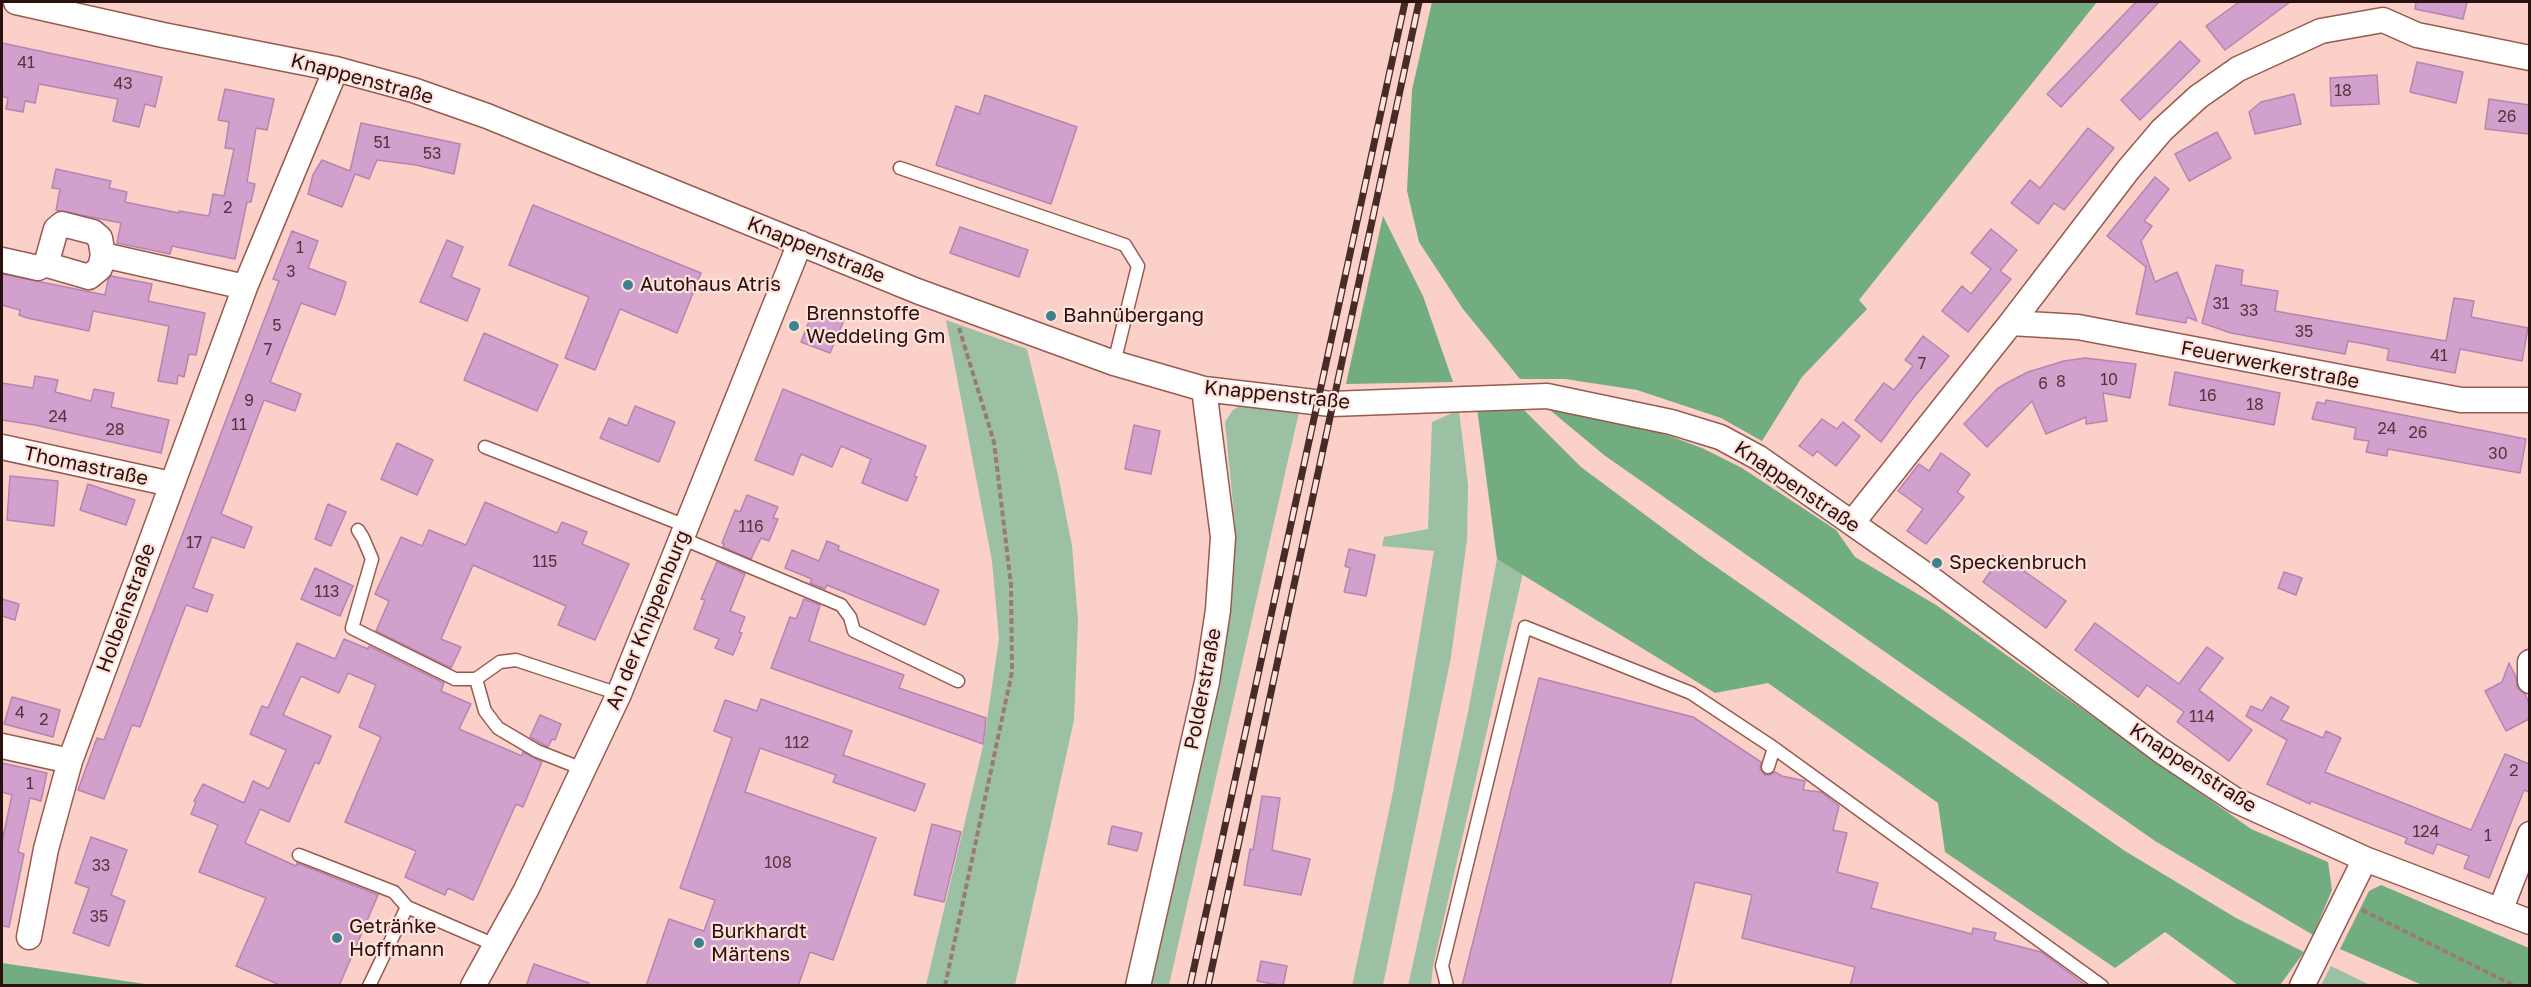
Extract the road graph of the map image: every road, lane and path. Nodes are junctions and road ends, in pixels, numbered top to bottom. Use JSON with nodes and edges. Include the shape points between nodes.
{"nodes":[{"id":1,"x":16,"y":2,"type":"edge"},
{"id":2,"x":2388,"y":11,"type":"edge"},
{"id":3,"x":2529,"y":58,"type":"edge"},
{"id":4,"x":336,"y":69,"type":"junction"},
{"id":5,"x":900,"y":168,"type":"dead end"},
{"id":6,"x":800,"y":243,"type":"junction"},
{"id":7,"x":103,"y":255,"type":"junction"},
{"id":8,"x":2,"y":260,"type":"edge"},
{"id":9,"x":48,"y":263,"type":"junction"},
{"id":10,"x":245,"y":287,"type":"junction"},
{"id":11,"x":965,"y":308,"type":"junction"},
{"id":12,"x":2010,"y":323,"type":"junction"},
{"id":13,"x":1114,"y":363,"type":"junction"},
{"id":14,"x":1204,"y":389,"type":"junction"},
{"id":15,"x":2529,"y":400,"type":"edge"},
{"id":16,"x":2,"y":447,"type":"edge"},
{"id":17,"x":485,"y":447,"type":"dead end"},
{"id":18,"x":171,"y":484,"type":"junction"},
{"id":19,"x":1852,"y":523,"type":"junction"},
{"id":20,"x":358,"y":530,"type":"dead end"},
{"id":21,"x":684,"y":532,"type":"junction"},
{"id":22,"x":2529,"y":662,"type":"edge"},
{"id":23,"x":476,"y":679,"type":"junction"},
{"id":24,"x":958,"y":681,"type":"dead end"},
{"id":25,"x":2529,"y":681,"type":"edge"},
{"id":26,"x":619,"y":694,"type":"junction"},
{"id":27,"x":2,"y":746,"type":"edge"},
{"id":28,"x":1774,"y":748,"type":"junction"},
{"id":29,"x":70,"y":761,"type":"junction"},
{"id":30,"x":1768,"y":767,"type":"dead end"},
{"id":31,"x":583,"y":769,"type":"junction"},
{"id":32,"x":2529,"y":834,"type":"edge"},
{"id":33,"x":299,"y":855,"type":"dead end"},
{"id":34,"x":2365,"y":860,"type":"junction"},
{"id":35,"x":2345,"y":902,"type":"junction"},
{"id":36,"x":407,"y":907,"type":"junction"},
{"id":37,"x":2500,"y":911,"type":"junction"},
{"id":38,"x":2529,"y":922,"type":"edge"},
{"id":39,"x":29,"y":937,"type":"dead end"},
{"id":40,"x":495,"y":945,"type":"junction"},
{"id":41,"x":369,"y":986,"type":"edge"},
{"id":42,"x":473,"y":986,"type":"edge"},
{"id":43,"x":945,"y":986,"type":"edge"},
{"id":44,"x":1138,"y":986,"type":"edge"},
{"id":45,"x":1447,"y":986,"type":"edge"},
{"id":46,"x":2102,"y":986,"type":"edge"},
{"id":47,"x":2302,"y":986,"type":"edge"},
{"id":48,"x":2515,"y":986,"type":"edge"}],
"edges":[{"from":1,"to":4,"type":"street","name":"Knappenstraße"},
{"from":2,"to":3,"type":"street","via":[[2417,35]]},
{"from":2,"to":12,"type":"street","via":[[2286,45],[2238,69],[2198,97],[2162,130],[2128,170]]},
{"from":4,"to":6,"type":"street","name":"Knappenstraße","via":[[487,116]]},
{"from":4,"to":10,"type":"street","name":"Holbeinstraße"},
{"from":5,"to":13,"type":"lane","via":[[1125,244],[1138,266]]},
{"from":6,"to":11,"type":"street","name":"Knappenstraße"},
{"from":6,"to":21,"type":"street","name":"An der Knippenburg"},
{"from":7,"to":9,"type":"street","via":[[100,268],[89,277]]},
{"from":7,"to":9,"type":"street","via":[[100,238],[93,232],[62,224],[56,229]]},
{"from":7,"to":10,"type":"street"},
{"from":8,"to":9,"type":"street","via":[[38,268]]},
{"from":10,"to":18,"type":"street","name":"Holbeinstraße"},
{"from":11,"to":13,"type":"street","name":"Knappenstraße"},
{"from":11,"to":43,"type":"path","via":[[958,324],[963,348],[994,442],[1011,585],[1012,672]]},
{"from":12,"to":15,"type":"street","name":"Feuerwerkerstraße","via":[[2078,327],[2461,400]]},
{"from":12,"to":19,"type":"street"},
{"from":13,"to":14,"type":"street","name":"Knappenstraße"},
{"from":14,"to":19,"type":"street","name":"Knappenstraße","via":[[1331,404],[1547,396],[1671,422],[1720,437],[1759,458]]},
{"from":14,"to":44,"type":"street","name":"Polderstraße","via":[[1223,537],[1218,610],[1207,682]]},
{"from":16,"to":18,"type":"street","name":"Thomastraße"},
{"from":17,"to":21,"type":"lane"},
{"from":18,"to":29,"type":"street","name":"Holbeinstraße"},
{"from":19,"to":34,"type":"street","name":"Knappenstraße","via":[[2160,750],[2235,800]]},
{"from":20,"to":23,"type":"lane","via":[[372,560],[352,628],[455,678]]},
{"from":21,"to":24,"type":"lane","via":[[841,605],[854,631]]},
{"from":21,"to":26,"type":"street","name":"An der Knippenburg"},
{"from":22,"to":25,"type":"street"},
{"from":23,"to":26,"type":"lane","via":[[500,662],[516,660]]},
{"from":23,"to":31,"type":"lane","via":[[485,711],[498,728],[537,751]]},
{"from":26,"to":31,"type":"street","name":"An der Knippenburg"},
{"from":27,"to":29,"type":"street"},
{"from":28,"to":30,"type":"lane"},
{"from":28,"to":45,"type":"lane","via":[[1691,693],[1525,627],[1442,966]]},
{"from":28,"to":46,"type":"lane"},
{"from":29,"to":39,"type":"street","name":"Holbeinstraße","via":[[46,849]]},
{"from":31,"to":40,"type":"street","name":"An der Knippenburg","via":[[526,890]]},
{"from":32,"to":37,"type":"street"},
{"from":33,"to":36,"type":"lane","via":[[394,892]]},
{"from":34,"to":35,"type":"street"},
{"from":34,"to":37,"type":"street","name":"Knappenstraße"},
{"from":35,"to":47,"type":"street"},
{"from":35,"to":48,"type":"path"},
{"from":36,"to":40,"type":"lane"},
{"from":36,"to":41,"type":"lane"},
{"from":37,"to":38,"type":"street","name":"Knappenstraße"},
{"from":40,"to":42,"type":"street","name":"An der Knippenburg"}]}
